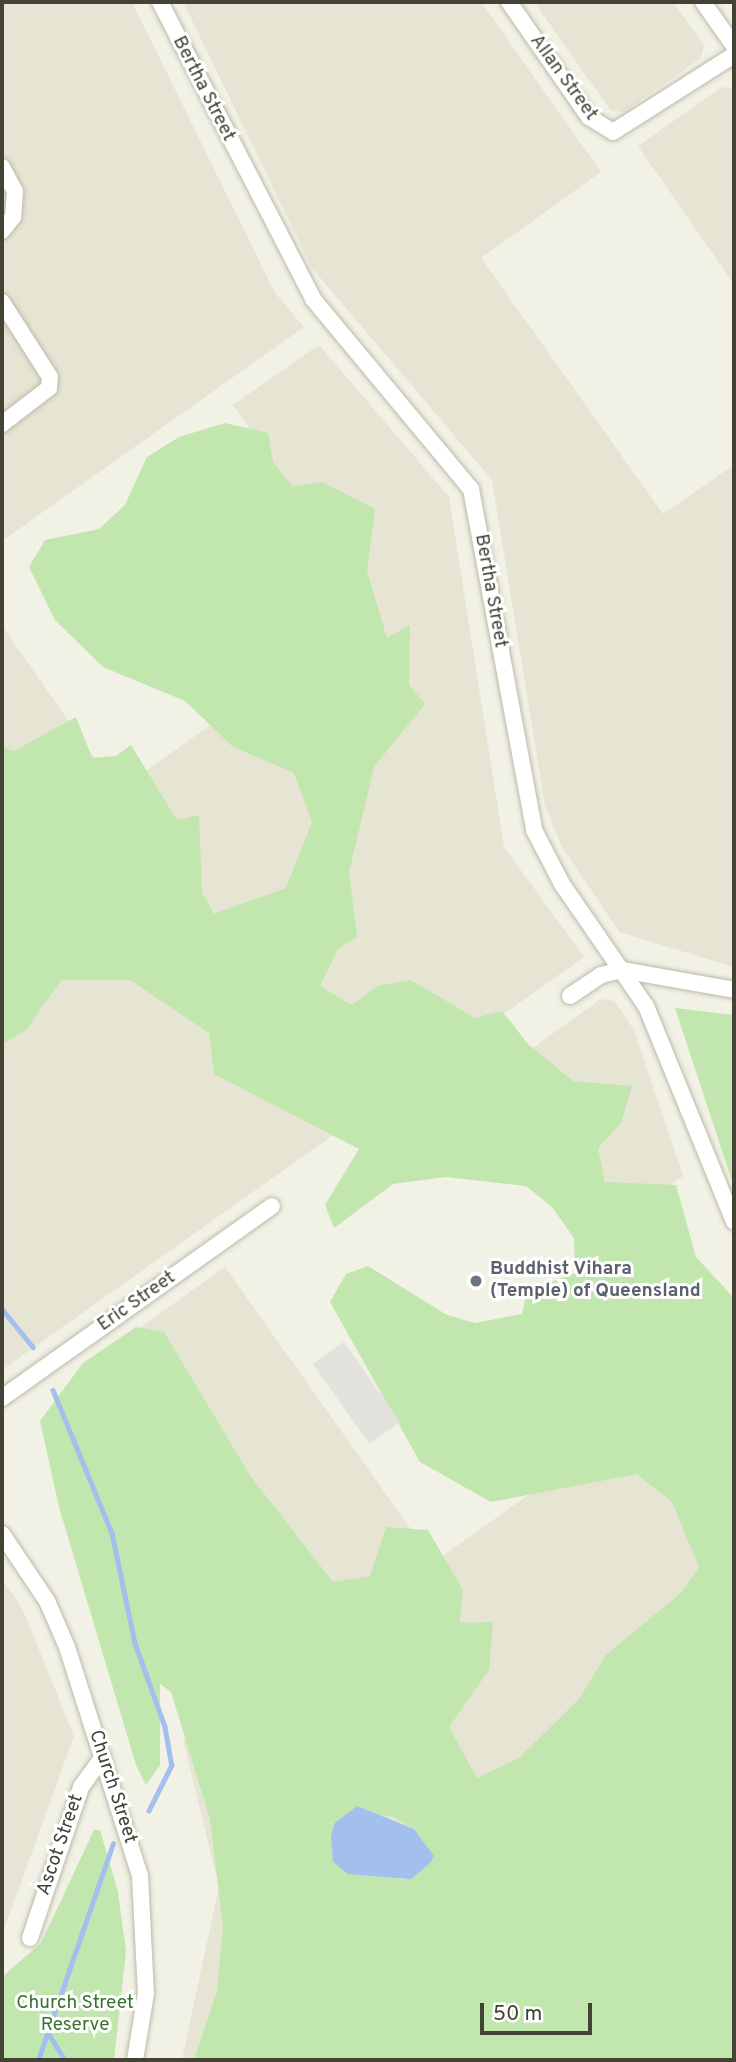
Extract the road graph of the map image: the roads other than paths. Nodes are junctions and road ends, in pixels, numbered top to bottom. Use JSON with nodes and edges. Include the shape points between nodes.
{"nodes":[{"id":1,"x":160,"y":2,"type":"edge"},
{"id":2,"x":509,"y":2,"type":"edge"},
{"id":3,"x":703,"y":2,"type":"edge"},
{"id":4,"x":734,"y":46,"type":"edge"},
{"id":5,"x":734,"y":55,"type":"edge"},
{"id":6,"x":2,"y":167,"type":"edge"},
{"id":7,"x":2,"y":231,"type":"edge"},
{"id":8,"x":2,"y":302,"type":"edge"},
{"id":9,"x":2,"y":424,"type":"edge"},
{"id":10,"x":622,"y":970,"type":"junction"},
{"id":11,"x":734,"y":990,"type":"edge"},
{"id":12,"x":570,"y":996,"type":"dead end"},
{"id":13,"x":272,"y":1206,"type":"dead end"},
{"id":14,"x":734,"y":1222,"type":"edge"},
{"id":15,"x":2,"y":1398,"type":"edge"},
{"id":16,"x":2,"y":1534,"type":"edge"},
{"id":17,"x":103,"y":1757,"type":"junction"},
{"id":18,"x":30,"y":1938,"type":"dead end"},
{"id":19,"x":135,"y":2060,"type":"edge"}],
"edges":[{"from":1,"to":10,"type":"street","name":"Bertha Street","via":[[313,299],[471,489],[534,830],[562,884]]},
{"from":2,"to":5,"type":"street","name":"Allan Street","via":[[590,117],[613,132]]},
{"from":3,"to":4,"type":"street"},
{"from":6,"to":7,"type":"street","via":[[15,191],[13,217]]},
{"from":8,"to":9,"type":"street","via":[[50,377],[49,388]]},
{"from":10,"to":11,"type":"street"},
{"from":10,"to":12,"type":"street","via":[[601,975]]},
{"from":10,"to":14,"type":"street","name":"Bertha Street","via":[[662,1038]]},
{"from":13,"to":15,"type":"street","name":"Eric Street"},
{"from":16,"to":17,"type":"street","name":"Church Street","via":[[47,1601]]},
{"from":17,"to":18,"type":"street","name":"Ascot Street","via":[[81,1787]]},
{"from":17,"to":19,"type":"street","name":"Church Street","via":[[139,1877],[146,1993]]}]}
